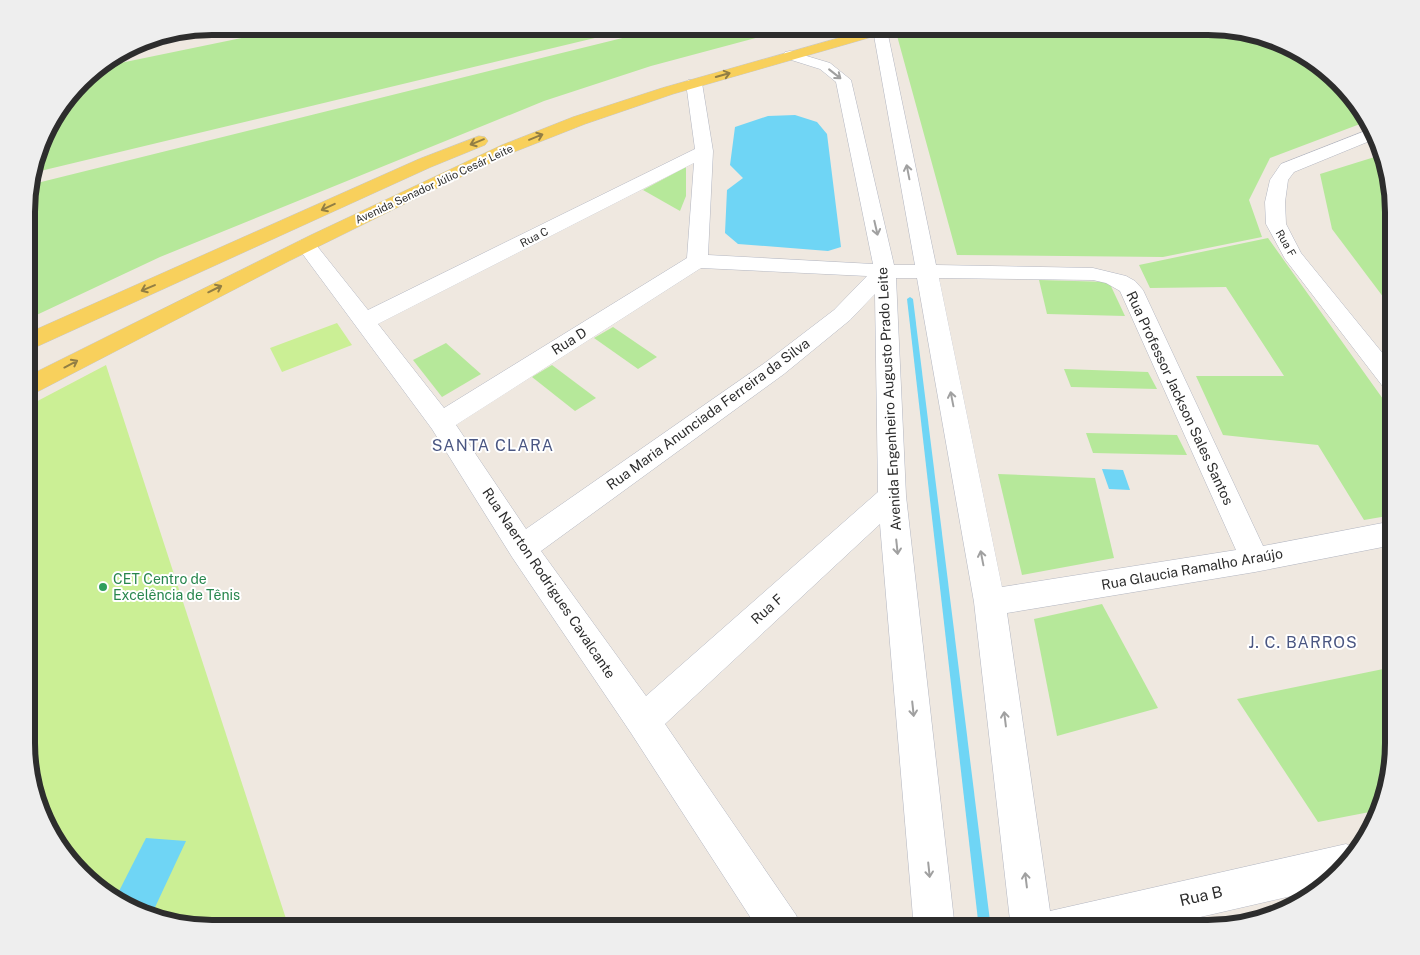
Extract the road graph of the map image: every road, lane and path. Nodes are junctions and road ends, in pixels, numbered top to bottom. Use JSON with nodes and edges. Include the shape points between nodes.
{"nodes":[{"id":1,"x":809,"y":35,"type":"edge"},
{"id":2,"x":861,"y":35,"type":"edge"},
{"id":3,"x":887,"y":35,"type":"edge"},
{"id":4,"x":790,"y":55,"type":"junction"},
{"id":5,"x":694,"y":83,"type":"junction"},
{"id":6,"x":512,"y":128,"type":"dead end"},
{"id":7,"x":495,"y":135,"type":"dead end"},
{"id":8,"x":1368,"y":136,"type":"edge"},
{"id":9,"x":704,"y":151,"type":"junction"},
{"id":10,"x":306,"y":245,"type":"junction"},
{"id":11,"x":697,"y":261,"type":"junction"},
{"id":12,"x":886,"y":271,"type":"junction"},
{"id":13,"x":928,"y":271,"type":"junction"},
{"id":14,"x":363,"y":322,"type":"junction"},
{"id":15,"x":35,"y":339,"type":"edge"},
{"id":16,"x":1385,"y":372,"type":"edge"},
{"id":17,"x":35,"y":382,"type":"edge"},
{"id":18,"x":442,"y":422,"type":"junction"},
{"id":19,"x":892,"y":496,"type":"junction"},
{"id":20,"x":1385,"y":535,"type":"edge"},
{"id":21,"x":522,"y":548,"type":"junction"},
{"id":22,"x":1255,"y":560,"type":"junction"},
{"id":23,"x":990,"y":602,"type":"junction"},
{"id":24,"x":643,"y":721,"type":"junction"},
{"id":25,"x":1334,"y":867,"type":"edge"},
{"id":26,"x":776,"y":920,"type":"edge"},
{"id":27,"x":934,"y":920,"type":"edge"},
{"id":28,"x":1031,"y":920,"type":"edge"},
{"id":29,"x":1097,"y":920,"type":"edge"}],
"edges":[{"from":1,"to":6,"type":"main road","name":"Avenida Senador Júlio Cesár Leite","via":[[621,89]]},
{"from":2,"to":4,"type":"main road","name":"Avenida Senador Júlio Cesár Leite"},
{"from":13,"to":3,"type":"street","one_way":true},
{"from":5,"to":4,"type":"main road","name":"Avenida Senador Júlio Cesár Leite","one_way":true},
{"from":4,"to":12,"type":"street","name":"Avenida Engenheiro Augusto Prado Leite","one_way":true,"via":[[825,66],[843,80]]},
{"from":5,"to":9,"type":"street"},
{"from":10,"to":5,"type":"main road","name":"Avenida Senador Júlio Cesár Leite","one_way":true,"via":[[453,172],[536,137]]},
{"from":7,"to":15,"type":"main road","name":"Avenida Senador Júlio Cesár Leite","one_way":true,"via":[[425,163]]},
{"from":8,"to":16,"type":"street","name":"Rua F","via":[[1287,168],[1279,180],[1276,224],[1292,255]]},
{"from":9,"to":11,"type":"street"},
{"from":9,"to":14,"type":"street","name":"Rua C"},
{"from":10,"to":14,"type":"street","name":"Rua Naerton Rodrigues Cavalcante"},
{"from":17,"to":10,"type":"main road","name":"Avenida Senador Júlio Cesár Leite","one_way":true},
{"from":11,"to":12,"type":"street","name":"Rua Professor Jackson Sales Santos"},
{"from":11,"to":18,"type":"street","name":"Rua D"},
{"from":12,"to":13,"type":"street","name":"Rua Professor Jackson Sales Santos"},
{"from":12,"to":19,"type":"street","name":"Avenida Engenheiro Augusto Prado Leite"},
{"from":12,"to":21,"type":"street","name":"Rua Maria Anunciada Ferreira da Silva","via":[[842,315],[775,368]]},
{"from":13,"to":22,"type":"street","name":"Rua Professor Jackson Sales Santos","via":[[1094,274],[1124,282],[1132,290]]},
{"from":23,"to":13,"type":"street","one_way":true},
{"from":14,"to":18,"type":"street","name":"Rua Naerton Rodrigues Cavalcante"},
{"from":18,"to":21,"type":"street","name":"Rua Naerton Rodrigues Cavalcante"},
{"from":19,"to":24,"type":"street","name":"Rua F"},
{"from":19,"to":27,"type":"street","name":"Avenida Engenheiro Augusto Prado Leite","one_way":true},
{"from":20,"to":22,"type":"street","name":"Rua Glaucia Ramalho Araújo"},
{"from":21,"to":24,"type":"street","name":"Rua Naerton Rodrigues Cavalcante"},
{"from":22,"to":23,"type":"street","name":"Rua Glaucia Ramalho Araújo"},
{"from":28,"to":23,"type":"street","one_way":true},
{"from":24,"to":26,"type":"street","name":"Rua Naerton Rodrigues Cavalcante"},
{"from":25,"to":29,"type":"street","name":"Rua B"}]}
